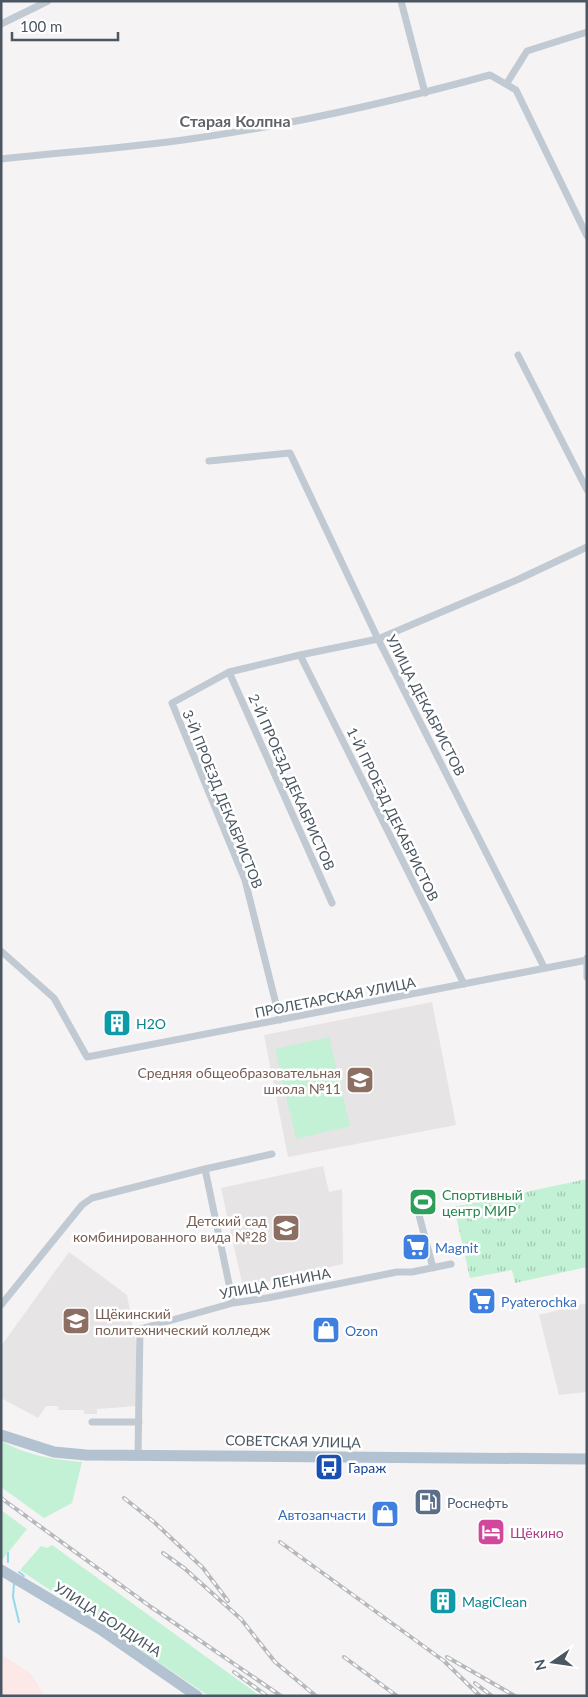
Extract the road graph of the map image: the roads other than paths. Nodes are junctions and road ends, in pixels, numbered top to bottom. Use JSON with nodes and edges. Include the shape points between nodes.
{"nodes":[{"id":1,"x":48,"y":1,"type":"edge"},
{"id":2,"x":401,"y":1,"type":"edge"},
{"id":3,"x":1,"y":24,"type":"edge"},
{"id":4,"x":587,"y":32,"type":"edge"},
{"id":5,"x":507,"y":83,"type":"junction"},
{"id":6,"x":425,"y":93,"type":"junction"},
{"id":7,"x":2,"y":158,"type":"edge"},
{"id":8,"x":587,"y":236,"type":"edge"},
{"id":9,"x":518,"y":355,"type":"dead end"},
{"id":10,"x":209,"y":460,"type":"dead end"},
{"id":11,"x":587,"y":490,"type":"edge"},
{"id":12,"x":587,"y":547,"type":"edge"},
{"id":13,"x":378,"y":639,"type":"junction"},
{"id":14,"x":300,"y":655,"type":"junction"},
{"id":15,"x":229,"y":672,"type":"junction"},
{"id":16,"x":332,"y":903,"type":"dead end"},
{"id":17,"x":1,"y":951,"type":"edge"},
{"id":18,"x":587,"y":959,"type":"edge"},
{"id":19,"x":544,"y":967,"type":"junction"},
{"id":20,"x":587,"y":977,"type":"edge"},
{"id":21,"x":464,"y":984,"type":"junction"},
{"id":22,"x":280,"y":1020,"type":"junction"},
{"id":23,"x":272,"y":1154,"type":"dead end"},
{"id":24,"x":205,"y":1169,"type":"junction"},
{"id":25,"x":419,"y":1215,"type":"dead end"},
{"id":26,"x":450,"y":1264,"type":"dead end"},
{"id":27,"x":433,"y":1268,"type":"junction"},
{"id":28,"x":233,"y":1303,"type":"junction"},
{"id":29,"x":1,"y":1305,"type":"edge"},
{"id":30,"x":92,"y":1422,"type":"dead end"},
{"id":31,"x":139,"y":1422,"type":"junction"},
{"id":32,"x":1,"y":1435,"type":"edge"},
{"id":33,"x":138,"y":1454,"type":"junction"},
{"id":34,"x":587,"y":1459,"type":"edge"},
{"id":35,"x":1,"y":1570,"type":"edge"},
{"id":36,"x":197,"y":1696,"type":"edge"}],
"edges":[{"from":1,"to":3,"type":"street"},
{"from":2,"to":6,"type":"street"},
{"from":4,"to":5,"type":"street","via":[[527,52]]},
{"from":5,"to":6,"type":"street","via":[[490,76]]},
{"from":5,"to":8,"type":"street","via":[[516,90]]},
{"from":6,"to":7,"type":"street","via":[[290,123],[207,136]]},
{"from":9,"to":11,"type":"street"},
{"from":10,"to":13,"type":"street","name":"УЛИЦА ДЕКАБРИСТОВ","via":[[290,453]]},
{"from":12,"to":13,"type":"street"},
{"from":13,"to":14,"type":"street"},
{"from":13,"to":19,"type":"street","name":"УЛИЦА ДЕКАБРИСТОВ"},
{"from":14,"to":15,"type":"street"},
{"from":14,"to":21,"type":"street","name":"1-Й ПРОЕЗД ДЕКАБРИСТОВ"},
{"from":15,"to":16,"type":"street","name":"2-Й ПРОЕЗД ДЕКАБРИСТОВ"},
{"from":15,"to":22,"type":"street","name":"3-Й ПРОЕЗД ДЕКАБРИСТОВ","via":[[172,703],[245,880]]},
{"from":17,"to":22,"type":"street","name":"ПРОЛЕТАРСКАЯ УЛИЦА","via":[[54,998],[87,1057]]},
{"from":18,"to":19,"type":"street","name":"ПРОЛЕТАРСКАЯ УЛИЦА"},
{"from":18,"to":20,"type":"street"},
{"from":19,"to":21,"type":"street","name":"ПРОЛЕТАРСКАЯ УЛИЦА"},
{"from":21,"to":22,"type":"street","name":"ПРОЛЕТАРСКАЯ УЛИЦА"},
{"from":23,"to":24,"type":"street"},
{"from":24,"to":28,"type":"street"},
{"from":24,"to":29,"type":"street","via":[[92,1198],[82,1205]]},
{"from":25,"to":27,"type":"street"},
{"from":26,"to":27,"type":"street","name":"УЛИЦА ЛЕНИНА"},
{"from":27,"to":28,"type":"street","name":"УЛИЦА ЛЕНИНА"},
{"from":28,"to":31,"type":"street","name":"УЛИЦА ЛЕНИНА","via":[[140,1329]]},
{"from":30,"to":31,"type":"street"},
{"from":31,"to":33,"type":"street","name":"УЛИЦА ЛЕНИНА"},
{"from":32,"to":33,"type":"main road","name":"СОВЕТСКАЯ УЛИЦА","via":[[54,1452]]},
{"from":33,"to":34,"type":"main road","name":"СОВЕТСКАЯ УЛИЦА"},
{"from":35,"to":36,"type":"main road","name":"УЛИЦА БОЛДИНА","via":[[100,1629]]}]}
